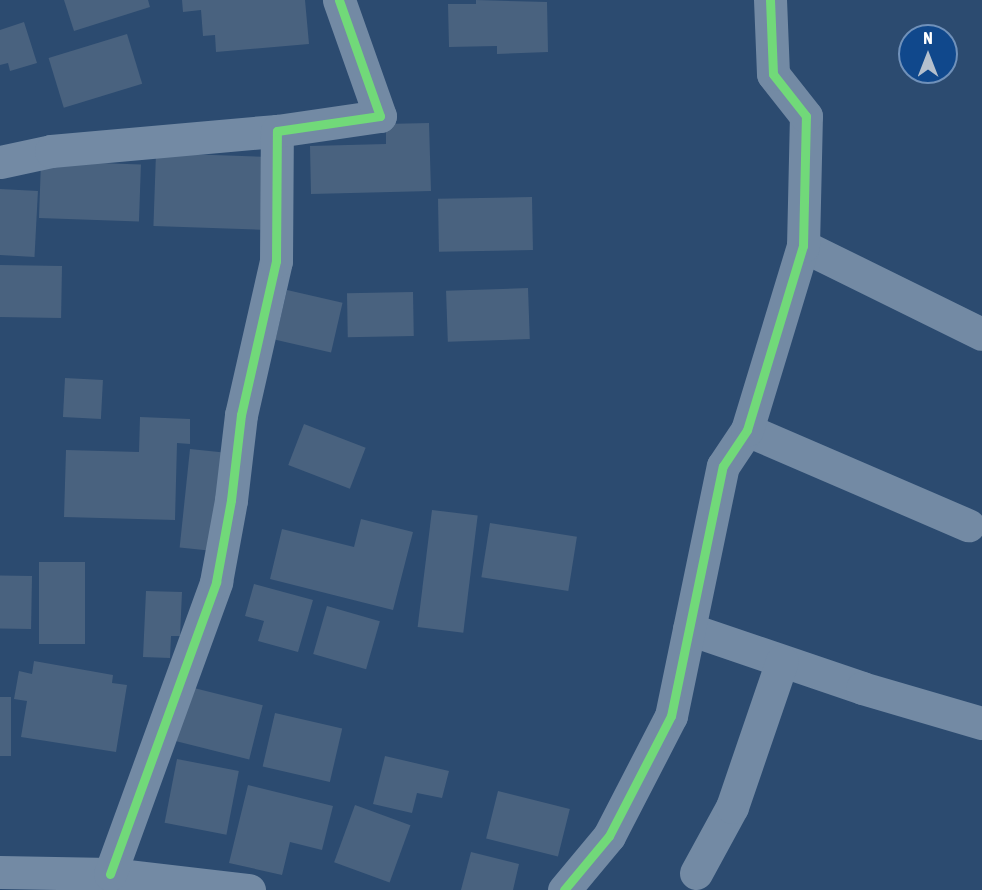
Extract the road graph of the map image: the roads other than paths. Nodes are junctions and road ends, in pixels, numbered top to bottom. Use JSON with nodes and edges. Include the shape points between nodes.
{"nodes":[{"id":1,"x":339,"y":0,"type":"edge"},
{"id":2,"x":770,"y":0,"type":"edge"},
{"id":3,"x":277,"y":131,"type":"junction"},
{"id":4,"x":0,"y":162,"type":"edge"},
{"id":5,"x":803,"y":246,"type":"junction"},
{"id":6,"x":982,"y":334,"type":"edge"},
{"id":7,"x":747,"y":430,"type":"junction"},
{"id":8,"x":968,"y":525,"type":"dead end"},
{"id":9,"x":689,"y":629,"type":"junction"},
{"id":10,"x":782,"y":661,"type":"junction"},
{"id":11,"x":982,"y":723,"type":"edge"},
{"id":12,"x":0,"y":872,"type":"edge"},
{"id":13,"x":696,"y":873,"type":"dead end"},
{"id":14,"x":110,"y":874,"type":"junction"},
{"id":15,"x":249,"y":890,"type":"edge"},
{"id":16,"x":564,"y":890,"type":"edge"}],
"edges":[{"from":1,"to":3,"type":"street","via":[[380,116]]},
{"from":2,"to":5,"type":"street","via":[[773,74],[806,116]]},
{"from":3,"to":4,"type":"street","via":[[51,151]]},
{"from":3,"to":14,"type":"street","via":[[276,261],[241,415],[216,582]]},
{"from":5,"to":6,"type":"street"},
{"from":5,"to":7,"type":"street"},
{"from":7,"to":8,"type":"street"},
{"from":7,"to":9,"type":"street","via":[[723,466]]},
{"from":9,"to":10,"type":"street"},
{"from":9,"to":16,"type":"street","via":[[671,716],[609,836]]},
{"from":10,"to":11,"type":"street"},
{"from":10,"to":13,"type":"street","via":[[732,807]]},
{"from":12,"to":14,"type":"street"},
{"from":14,"to":15,"type":"street"}]}
